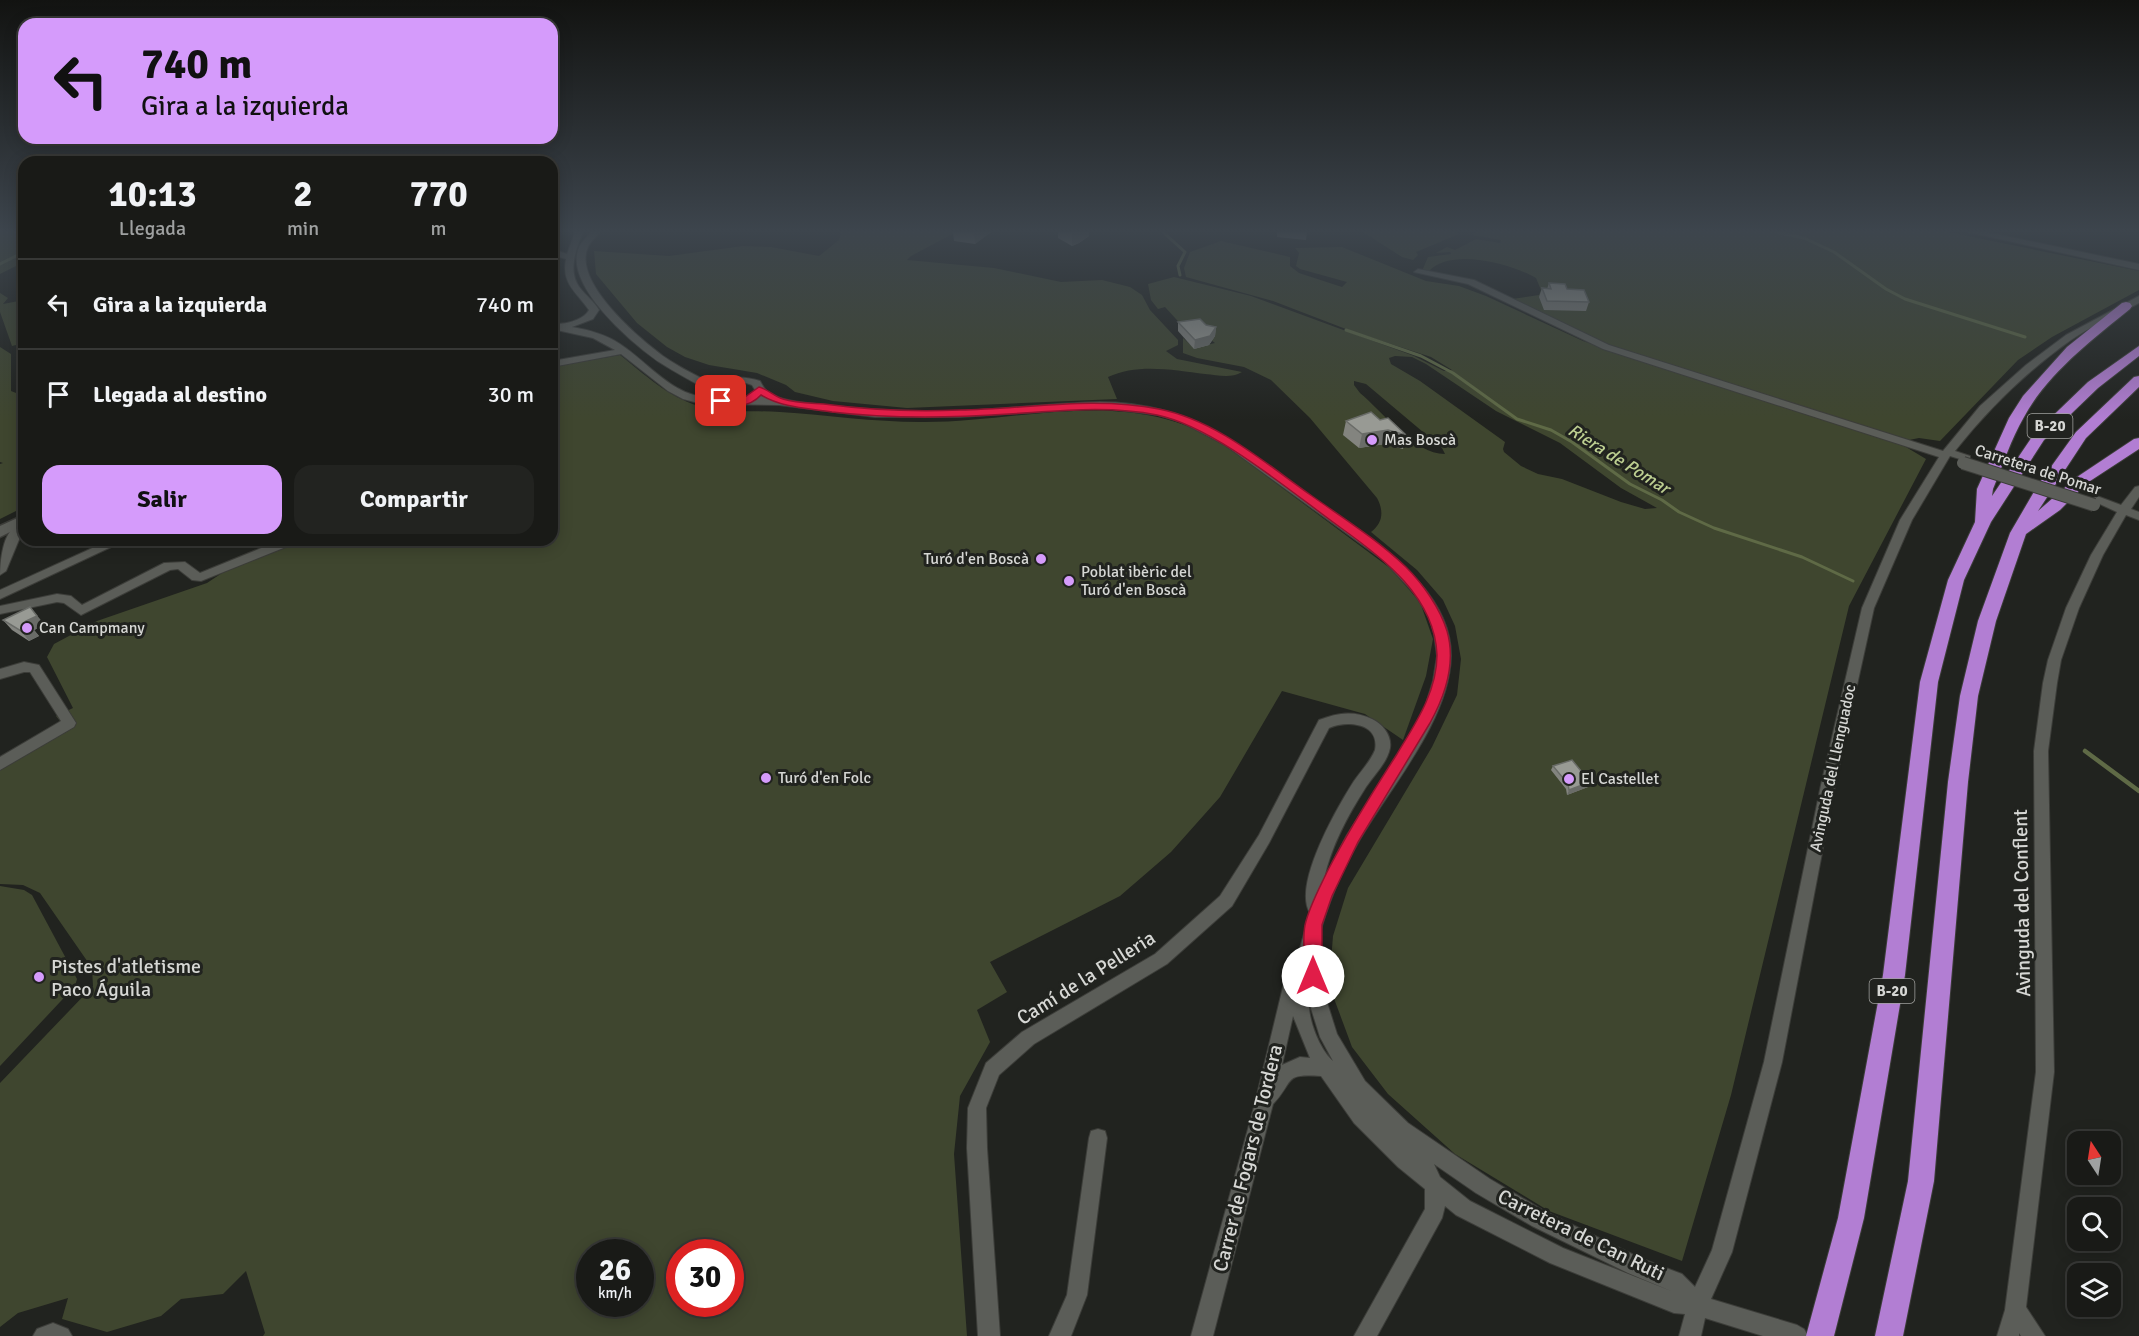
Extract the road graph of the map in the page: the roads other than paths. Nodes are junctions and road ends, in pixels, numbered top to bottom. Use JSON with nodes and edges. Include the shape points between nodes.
{"nodes":[{"id":1,"x":580,"y":294,"type":"edge"},
{"id":2,"x":594,"y":294,"type":"edge"},
{"id":3,"x":1495,"y":294,"type":"edge"},
{"id":4,"x":2132,"y":302,"type":"edge"},
{"id":5,"x":558,"y":326,"type":"edge"},
{"id":6,"x":558,"y":327,"type":"edge"},
{"id":7,"x":2139,"y":350,"type":"edge"},
{"id":8,"x":623,"y":351,"type":"junction"},
{"id":9,"x":558,"y":363,"type":"edge"},
{"id":10,"x":694,"y":378,"type":"junction"},
{"id":11,"x":2139,"y":380,"type":"edge"},
{"id":12,"x":727,"y":382,"type":"junction"},
{"id":13,"x":759,"y":390,"type":"junction"},
{"id":14,"x":717,"y":395,"type":"junction"},
{"id":15,"x":748,"y":400,"type":"junction"},
{"id":16,"x":779,"y":402,"type":"junction"},
{"id":17,"x":2139,"y":442,"type":"edge"},
{"id":18,"x":1946,"y":455,"type":"junction"},
{"id":19,"x":2139,"y":489,"type":"edge"},
{"id":20,"x":2122,"y":511,"type":"junction"},
{"id":21,"x":2139,"y":516,"type":"edge"},
{"id":22,"x":1983,"y":522,"type":"junction"},
{"id":23,"x":18,"y":525,"type":"edge"},
{"id":24,"x":18,"y":527,"type":"edge"},
{"id":25,"x":0,"y":532,"type":"edge"},
{"id":26,"x":18,"y":533,"type":"edge"},
{"id":27,"x":2018,"y":533,"type":"junction"},
{"id":28,"x":0,"y":539,"type":"edge"},
{"id":29,"x":107,"y":546,"type":"edge"},
{"id":30,"x":277,"y":546,"type":"edge"},
{"id":31,"x":0,"y":571,"type":"edge"},
{"id":32,"x":0,"y":595,"type":"edge"},
{"id":33,"x":0,"y":610,"type":"edge"},
{"id":34,"x":0,"y":674,"type":"edge"},
{"id":35,"x":1357,"y":719,"type":"joint"},
{"id":36,"x":0,"y":764,"type":"edge"},
{"id":37,"x":1314,"y":925,"type":"junction"},
{"id":38,"x":1293,"y":980,"type":"joint"},
{"id":39,"x":1324,"y":1066,"type":"junction"},
{"id":40,"x":1359,"y":1087,"type":"junction"},
{"id":41,"x":1263,"y":1107,"type":"junction"},
{"id":42,"x":1401,"y":1130,"type":"junction"},
{"id":43,"x":1098,"y":1138,"type":"dead end"},
{"id":44,"x":1435,"y":1187,"type":"junction"},
{"id":45,"x":1463,"y":1208,"type":"junction"},
{"id":46,"x":1435,"y":1211,"type":"junction"},
{"id":47,"x":1698,"y":1305,"type":"junction"},
{"id":48,"x":2015,"y":1310,"type":"junction"},
{"id":49,"x":989,"y":1336,"type":"edge"},
{"id":50,"x":1060,"y":1336,"type":"edge"},
{"id":51,"x":1202,"y":1336,"type":"edge"},
{"id":52,"x":1365,"y":1336,"type":"edge"},
{"id":53,"x":1690,"y":1336,"type":"edge"},
{"id":54,"x":1797,"y":1336,"type":"edge"},
{"id":55,"x":1820,"y":1336,"type":"edge"},
{"id":56,"x":1889,"y":1336,"type":"edge"},
{"id":57,"x":2008,"y":1336,"type":"edge"},
{"id":58,"x":2034,"y":1336,"type":"edge"}],
"edges":[{"from":1,"to":5,"type":"street","via":[[594,310],[590,317]]},
{"from":2,"to":10,"type":"street","via":[[652,352]]},
{"from":3,"to":18,"type":"street","via":[[1596,344]]},
{"from":4,"to":18,"type":"street","name":"Avinguda del Llenguadoc","via":[[2069,337],[2030,367],[1984,408]]},
{"from":4,"to":22,"type":"highway","via":[[2072,350],[2028,399],[1985,489]]},
{"from":6,"to":8,"type":"street","via":[[602,338]]},
{"from":7,"to":22,"type":"highway","number":"B-20","via":[[2092,385],[2039,437]]},
{"from":8,"to":9,"type":"street"},
{"from":8,"to":14,"type":"street","name":"Carretera de Can Ruti","via":[[689,398],[698,402]]},
{"from":10,"to":12,"type":"street"},
{"from":10,"to":14,"type":"street"},
{"from":11,"to":27,"type":"highway","number":"B-20","via":[[2081,435]]},
{"from":12,"to":13,"type":"street","name":"Carretera de Can Ruti","via":[[749,381],[756,383]]},
{"from":12,"to":14,"type":"street"},
{"from":13,"to":15,"type":"street"},
{"from":13,"to":16,"type":"street","name":"Carretera de Can Ruti"},
{"from":14,"to":15,"type":"street","name":"Carretera de Can Ruti","via":[[731,403]]},
{"from":15,"to":16,"type":"street","name":"Carretera de Can Ruti"},
{"from":16,"to":37,"type":"street","name":"Carretera de Can Ruti","via":[[875,414],[960,414],[1103,405],[1159,412],[1185,420],[1229,443],[1401,570],[1419,590],[1441,633],[1440,681],[1432,707],[1352,839]]},
{"from":17,"to":27,"type":"highway","via":[[2082,480],[2055,507]]},
{"from":18,"to":20,"type":"street","name":"Carretera de Pomar","bridge":true},
{"from":18,"to":47,"type":"street","name":"Avinguda del Llenguadoc","via":[[1905,520],[1868,608],[1773,1062],[1722,1252]]},
{"from":19,"to":20,"type":"street","name":"Avinguda del Conflent"},
{"from":20,"to":21,"type":"street","name":"Carretera de Pomar"},
{"from":20,"to":48,"type":"street","name":"Avinguda del Conflent","via":[[2083,585],[2060,643],[2050,682],[2041,751],[2045,1072]]},
{"from":22,"to":55,"type":"highway","number":"B-20","via":[[1956,580],[1929,682],[1894,975],[1851,1218]]},
{"from":23,"to":25,"type":"street"},
{"from":24,"to":28,"type":"street"},
{"from":26,"to":31,"type":"street"},
{"from":27,"to":56,"type":"highway","number":"B-20","via":[[1987,621],[1969,696],[1921,1181]]},
{"from":29,"to":32,"type":"street"},
{"from":30,"to":33,"type":"street","via":[[201,577],[181,565],[168,566],[81,611],[67,599],[57,598]]},
{"from":34,"to":36,"type":"street","via":[[34,668],[69,723]]},
{"from":35,"to":37,"type":"street","name":"Carretera de Can Ruti","via":[[1380,732],[1383,746],[1324,854],[1316,880]]},
{"from":35,"to":49,"type":"street","name":"Camí de la Pelleria","via":[[1341,718],[1323,724],[1264,839],[1226,901],[1161,959],[1028,1038],[992,1069],[976,1108]]},
{"from":37,"to":38,"type":"street","name":"Carretera de Can Ruti","via":[[1300,950]]},
{"from":37,"to":39,"type":"street","name":"Carretera de Can Ruti","via":[[1304,962],[1300,1008]]},
{"from":37,"to":40,"type":"street","name":"Carretera de Can Ruti","via":[[1313,976],[1321,1016]]},
{"from":38,"to":41,"type":"street","name":"Carrer de Fogars de Tordera"},
{"from":39,"to":40,"type":"street","name":"Carretera de Can Ruti"},
{"from":39,"to":41,"type":"street","via":[[1300,1066],[1283,1073]]},
{"from":39,"to":44,"type":"street","name":"Carretera de Can Ruti","via":[[1361,1117]]},
{"from":40,"to":42,"type":"street","name":"Carretera de Can Ruti"},
{"from":41,"to":51,"type":"street","name":"Carrer de Fogars de Tordera"},
{"from":42,"to":44,"type":"street","name":"Carretera de Can Ruti","via":[[1423,1161]]},
{"from":42,"to":47,"type":"street","name":"Carretera de Can Ruti","via":[[1539,1219],[1675,1281]]},
{"from":43,"to":50,"type":"street","via":[[1077,1295]]},
{"from":44,"to":45,"type":"street","name":"Carretera de Can Ruti"},
{"from":44,"to":46,"type":"street"},
{"from":45,"to":46,"type":"street"},
{"from":45,"to":47,"type":"street","name":"Carretera de Can Ruti","via":[[1585,1268],[1674,1303]]},
{"from":46,"to":52,"type":"street"},
{"from":47,"to":53,"type":"street","name":"Avinguda del Llenguadoc"},
{"from":47,"to":54,"type":"street","name":"Carretera de Can Ruti"},
{"from":48,"to":57,"type":"street","name":"Avinguda del Conflent"},
{"from":48,"to":58,"type":"street"}]}
